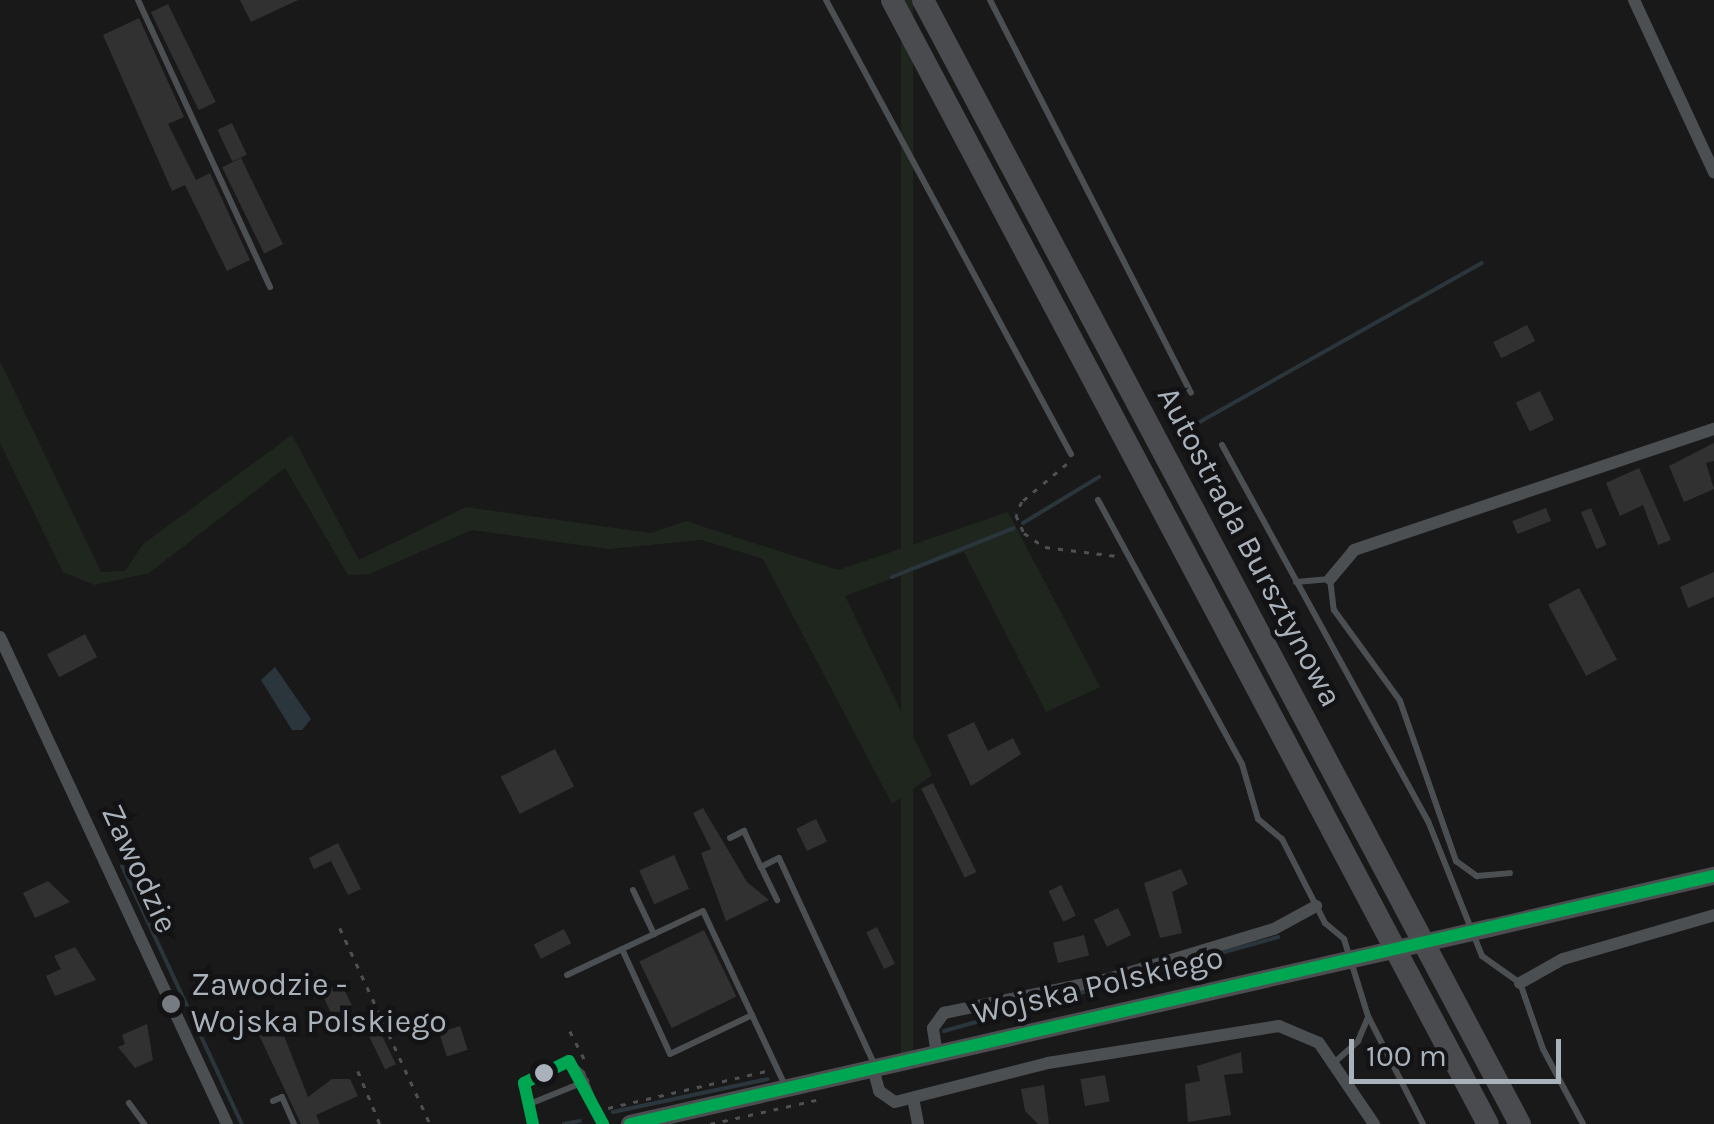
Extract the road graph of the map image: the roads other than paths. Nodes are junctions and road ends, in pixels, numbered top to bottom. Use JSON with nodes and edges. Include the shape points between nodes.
{"nodes":[{"id":1,"x":138,"y":0,"type":"edge"},
{"id":2,"x":826,"y":0,"type":"edge"},
{"id":3,"x":892,"y":0,"type":"edge"},
{"id":4,"x":923,"y":0,"type":"edge"},
{"id":5,"x":990,"y":0,"type":"edge"},
{"id":6,"x":1634,"y":0,"type":"edge"},
{"id":7,"x":1714,"y":172,"type":"edge"},
{"id":8,"x":270,"y":287,"type":"dead end"},
{"id":9,"x":1191,"y":392,"type":"dead end"},
{"id":10,"x":1714,"y":429,"type":"edge"},
{"id":11,"x":1222,"y":445,"type":"dead end"},
{"id":12,"x":1071,"y":454,"type":"road end"},
{"id":13,"x":1098,"y":500,"type":"dead end"},
{"id":14,"x":1330,"y":579,"type":"junction"},
{"id":15,"x":1296,"y":582,"type":"junction"},
{"id":16,"x":0,"y":637,"type":"edge"},
{"id":17,"x":730,"y":838,"type":"dead end"},
{"id":18,"x":761,"y":866,"type":"junction"},
{"id":19,"x":1510,"y":873,"type":"dead end"},
{"id":20,"x":1714,"y":876,"type":"edge"},
{"id":21,"x":634,"y":890,"type":"dead end"},
{"id":22,"x":776,"y":900,"type":"dead end"},
{"id":23,"x":1316,"y":906,"type":"junction"},
{"id":24,"x":1714,"y":916,"type":"edge"},
{"id":25,"x":654,"y":934,"type":"junction"},
{"id":26,"x":622,"y":949,"type":"junction"},
{"id":27,"x":567,"y":975,"type":"dead end"},
{"id":28,"x":1520,"y":983,"type":"junction"},
{"id":29,"x":752,"y":1015,"type":"junction"},
{"id":30,"x":1368,"y":1016,"type":"junction"},
{"id":31,"x":936,"y":1054,"type":"junction"},
{"id":32,"x":1336,"y":1061,"type":"junction"},
{"id":33,"x":874,"y":1068,"type":"junction"},
{"id":34,"x":586,"y":1081,"type":"junction"},
{"id":35,"x":786,"y":1088,"type":"junction"},
{"id":36,"x":914,"y":1098,"type":"junction"},
{"id":37,"x":273,"y":1101,"type":"dead end"},
{"id":38,"x":129,"y":1103,"type":"dead end"},
{"id":39,"x":527,"y":1105,"type":"junction"},
{"id":40,"x":696,"y":1117,"type":"edge"},
{"id":41,"x":144,"y":1124,"type":"edge"},
{"id":42,"x":227,"y":1124,"type":"edge"},
{"id":43,"x":294,"y":1124,"type":"edge"},
{"id":44,"x":533,"y":1124,"type":"edge"},
{"id":45,"x":602,"y":1124,"type":"edge"},
{"id":46,"x":630,"y":1124,"type":"edge"},
{"id":47,"x":918,"y":1124,"type":"edge"},
{"id":48,"x":1374,"y":1124,"type":"edge"},
{"id":49,"x":1423,"y":1124,"type":"edge"},
{"id":50,"x":1488,"y":1124,"type":"edge"},
{"id":51,"x":1520,"y":1124,"type":"edge"},
{"id":52,"x":1583,"y":1124,"type":"edge"}],
"edges":[{"from":1,"to":8,"type":"lane"},
{"from":2,"to":12,"type":"lane"},
{"from":3,"to":50,"type":"highway","name":"Autostrada Bursztynowa"},
{"from":4,"to":51,"type":"highway","name":"Autostrada Bursztynowa"},
{"from":5,"to":9,"type":"lane"},
{"from":6,"to":7,"type":"street"},
{"from":10,"to":14,"type":"street","via":[[1372,543],[1344,556]]},
{"from":11,"to":15,"type":"lane"},
{"from":13,"to":23,"type":"lane","via":[[1242,764],[1258,820],[1282,839]]},
{"from":14,"to":15,"type":"lane"},
{"from":14,"to":19,"type":"lane","via":[[1334,610],[1378,666],[1414,730],[1456,861],[1477,876]]},
{"from":15,"to":28,"type":"lane","via":[[1428,821],[1482,956]]},
{"from":16,"to":42,"type":"street","name":"Zawodzie"},
{"from":17,"to":18,"type":"lane","via":[[744,831]]},
{"from":18,"to":22,"type":"lane"},
{"from":18,"to":33,"type":"lane","via":[[779,858]]},
{"from":20,"to":31,"type":"main road","name":"Wojska Polskiego","bridge":true},
{"from":21,"to":25,"type":"lane"},
{"from":23,"to":30,"type":"lane","via":[[1344,939]]},
{"from":23,"to":31,"type":"street","via":[[1274,930],[1127,973],[944,1013],[934,1028]]},
{"from":24,"to":28,"type":"street","via":[[1563,958]]},
{"from":25,"to":26,"type":"lane"},
{"from":25,"to":29,"type":"lane","via":[[703,911]]},
{"from":26,"to":27,"type":"lane"},
{"from":26,"to":29,"type":"lane","via":[[670,1054]]},
{"from":28,"to":52,"type":"lane","via":[[1543,1050]]},
{"from":29,"to":35,"type":"lane"},
{"from":30,"to":32,"type":"lane","via":[[1358,1041]]},
{"from":30,"to":49,"type":"lane"},
{"from":31,"to":33,"type":"main road","name":"Wojska Polskiego"},
{"from":32,"to":36,"type":"street","via":[[1307,1034],[1279,1026],[1048,1063]]},
{"from":32,"to":48,"type":"street"},
{"from":33,"to":35,"type":"main road","name":"Wojska Polskiego"},
{"from":33,"to":36,"type":"street","via":[[888,1100]]},
{"from":34,"to":39,"type":"lane"},
{"from":34,"to":39,"type":"lane","via":[[576,1065],[557,1064],[524,1083]]},
{"from":34,"to":45,"type":"lane"},
{"from":35,"to":40,"type":"main road","name":"Wojska Polskiego"},
{"from":36,"to":47,"type":"street"},
{"from":37,"to":43,"type":"lane","via":[[282,1096]]},
{"from":38,"to":41,"type":"lane"},
{"from":39,"to":44,"type":"lane"},
{"from":40,"to":46,"type":"main road","name":"Wojska Polskiego"}]}
